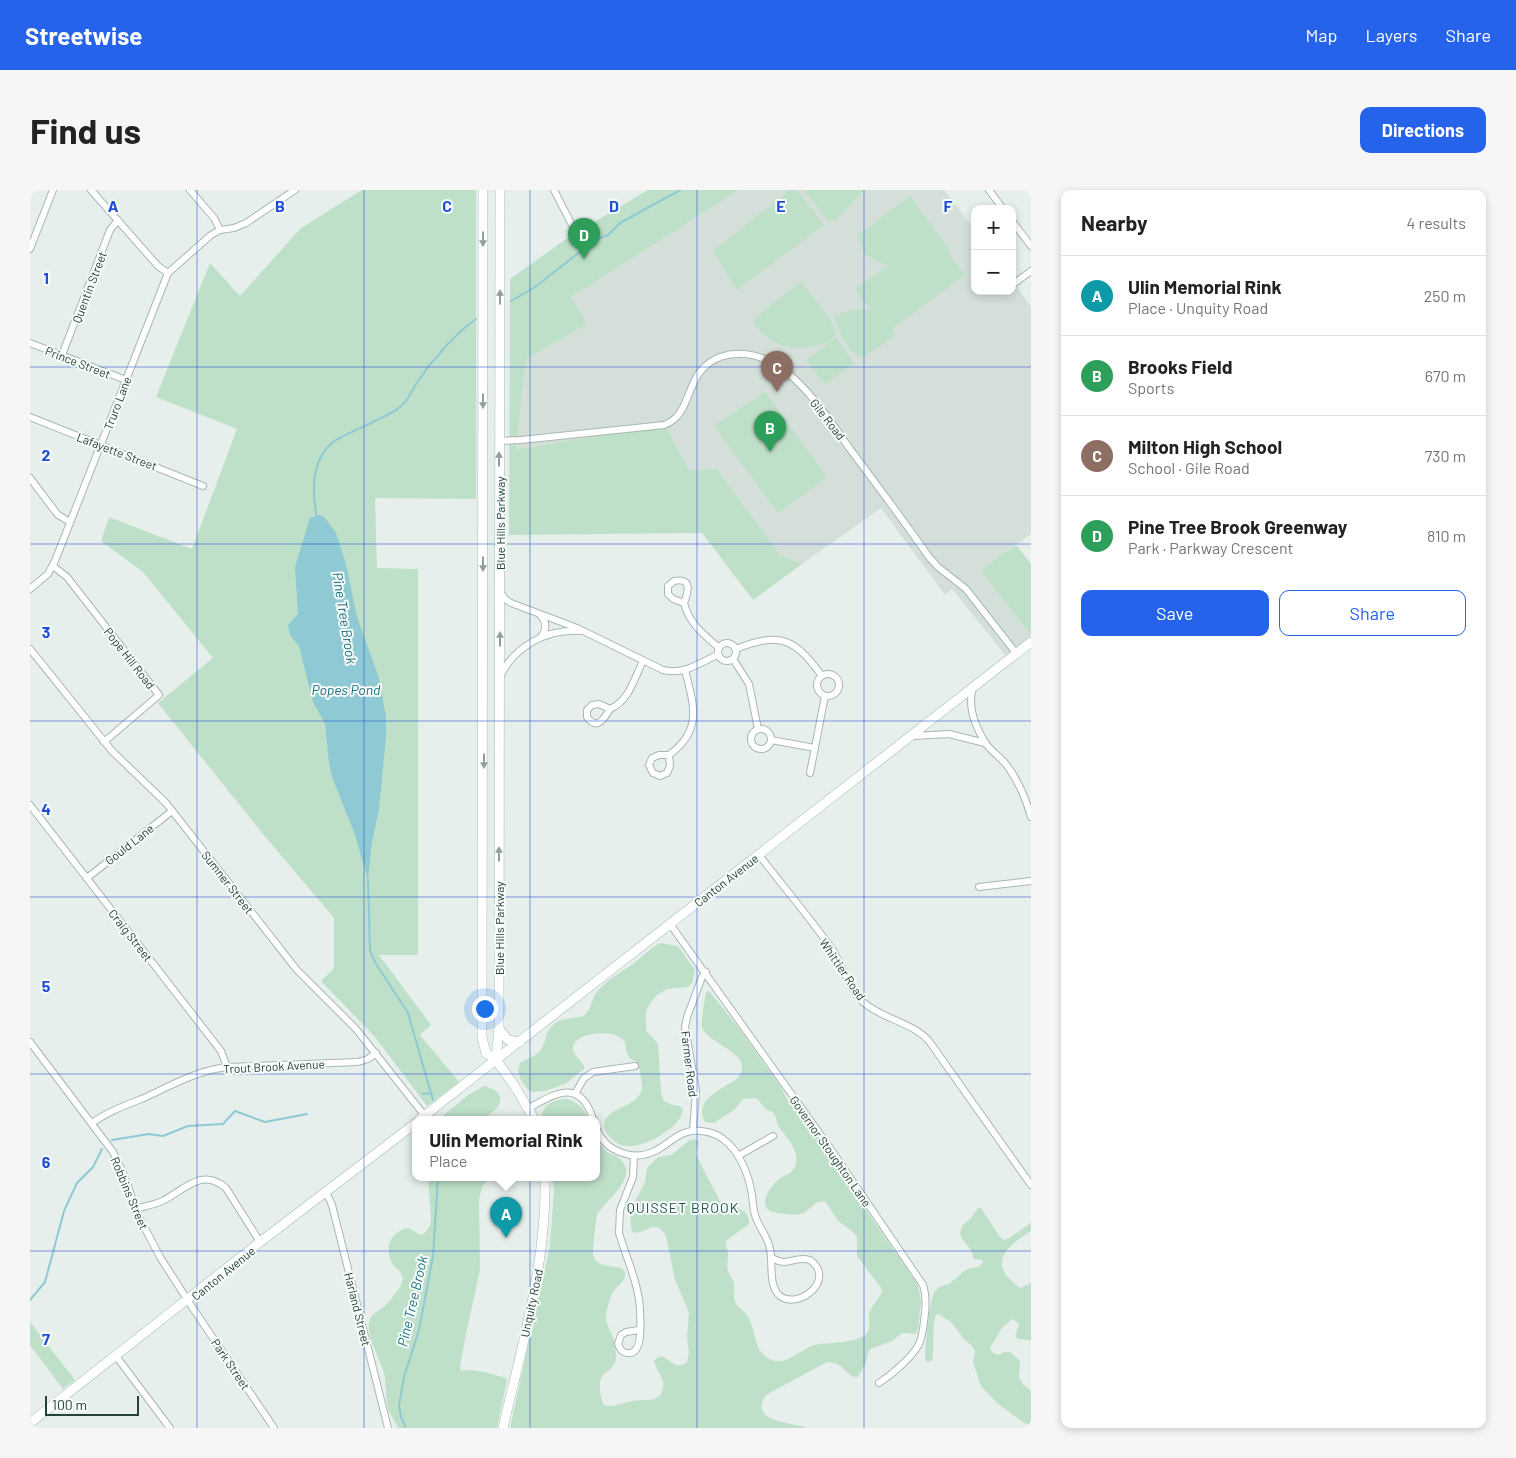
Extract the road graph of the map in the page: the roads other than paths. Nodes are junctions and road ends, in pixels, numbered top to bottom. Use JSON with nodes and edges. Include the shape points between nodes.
{"nodes":[{"id":1,"x":53,"y":190,"type":"edge"},
{"id":2,"x":91,"y":190,"type":"edge"},
{"id":3,"x":190,"y":190,"type":"edge"},
{"id":4,"x":295,"y":190,"type":"edge"},
{"id":5,"x":483,"y":190,"type":"edge"},
{"id":6,"x":500,"y":190,"type":"edge"},
{"id":7,"x":554,"y":190,"type":"edge"},
{"id":8,"x":989,"y":190,"type":"edge"},
{"id":9,"x":1000,"y":205,"type":"edge"},
{"id":10,"x":118,"y":220,"type":"junction"},
{"id":11,"x":1016,"y":226,"type":"edge"},
{"id":12,"x":574,"y":229,"type":"dead end"},
{"id":13,"x":220,"y":230,"type":"junction"},
{"id":14,"x":1031,"y":246,"type":"edge"},
{"id":15,"x":30,"y":249,"type":"edge"},
{"id":16,"x":1031,"y":271,"type":"edge"},
{"id":17,"x":168,"y":273,"type":"junction"},
{"id":18,"x":1016,"y":282,"type":"edge"},
{"id":19,"x":30,"y":343,"type":"edge"},
{"id":20,"x":62,"y":355,"type":"junction"},
{"id":21,"x":126,"y":380,"type":"junction"},
{"id":22,"x":30,"y":417,"type":"edge"},
{"id":23,"x":499,"y":441,"type":"junction"},
{"id":24,"x":101,"y":444,"type":"junction"},
{"id":25,"x":30,"y":478,"type":"edge"},
{"id":26,"x":203,"y":486,"type":"dead end"},
{"id":27,"x":70,"y":522,"type":"junction"},
{"id":28,"x":53,"y":566,"type":"junction"},
{"id":29,"x":31,"y":586,"type":"edge"},
{"id":30,"x":500,"y":592,"type":"junction"},
{"id":31,"x":684,"y":604,"type":"dead end"},
{"id":32,"x":540,"y":614,"type":"junction"},
{"id":33,"x":584,"y":631,"type":"junction"},
{"id":34,"x":540,"y":638,"type":"junction"},
{"id":35,"x":1031,"y":642,"type":"edge"},
{"id":36,"x":718,"y":647,"type":"junction"},
{"id":37,"x":736,"y":648,"type":"junction"},
{"id":38,"x":30,"y":649,"type":"edge"},
{"id":39,"x":1016,"y":653,"type":"junction"},
{"id":40,"x":717,"y":655,"type":"junction"},
{"id":41,"x":733,"y":659,"type":"junction"},
{"id":42,"x":643,"y":661,"type":"junction"},
{"id":43,"x":685,"y":670,"type":"junction"},
{"id":44,"x":822,"y":676,"type":"junction"},
{"id":45,"x":500,"y":678,"type":"junction"},
{"id":46,"x":973,"y":688,"type":"junction"},
{"id":47,"x":826,"y":696,"type":"junction"},
{"id":48,"x":610,"y":709,"type":"dead end"},
{"id":49,"x":758,"y":729,"type":"junction"},
{"id":50,"x":500,"y":733,"type":"junction"},
{"id":51,"x":484,"y":734,"type":"junction"},
{"id":52,"x":912,"y":736,"type":"junction"},
{"id":53,"x":771,"y":740,"type":"junction"},
{"id":54,"x":104,"y":742,"type":"junction"},
{"id":55,"x":985,"y":743,"type":"junction"},
{"id":56,"x":815,"y":748,"type":"junction"},
{"id":57,"x":669,"y":755,"type":"dead end"},
{"id":58,"x":810,"y":773,"type":"dead end"},
{"id":59,"x":30,"y":805,"type":"edge"},
{"id":60,"x":172,"y":810,"type":"junction"},
{"id":61,"x":1031,"y":816,"type":"edge"},
{"id":62,"x":758,"y":855,"type":"junction"},
{"id":63,"x":87,"y":878,"type":"junction"},
{"id":64,"x":1031,"y":881,"type":"edge"},
{"id":65,"x":979,"y":887,"type":"dead end"},
{"id":66,"x":670,"y":924,"type":"junction"},
{"id":67,"x":706,"y":972,"type":"junction"},
{"id":68,"x":499,"y":1027,"type":"junction"},
{"id":69,"x":482,"y":1032,"type":"junction"},
{"id":70,"x":30,"y":1042,"type":"edge"},
{"id":71,"x":520,"y":1042,"type":"junction"},
{"id":72,"x":376,"y":1053,"type":"junction"},
{"id":73,"x":496,"y":1060,"type":"junction"},
{"id":74,"x":636,"y":1066,"type":"dead end"},
{"id":75,"x":227,"y":1068,"type":"junction"},
{"id":76,"x":575,"y":1094,"type":"junction"},
{"id":77,"x":528,"y":1108,"type":"junction"},
{"id":78,"x":422,"y":1116,"type":"edge"},
{"id":79,"x":424,"y":1116,"type":"edge"},
{"id":80,"x":532,"y":1116,"type":"edge"},
{"id":81,"x":592,"y":1116,"type":"edge"},
{"id":82,"x":92,"y":1123,"type":"junction"},
{"id":83,"x":412,"y":1126,"type":"edge"},
{"id":84,"x":693,"y":1131,"type":"junction"},
{"id":85,"x":772,"y":1136,"type":"dead end"},
{"id":86,"x":600,"y":1137,"type":"edge"},
{"id":87,"x":634,"y":1156,"type":"junction"},
{"id":88,"x":738,"y":1156,"type":"junction"},
{"id":89,"x":545,"y":1181,"type":"edge"},
{"id":90,"x":1031,"y":1185,"type":"edge"},
{"id":91,"x":326,"y":1192,"type":"junction"},
{"id":92,"x":136,"y":1209,"type":"junction"},
{"id":93,"x":260,"y":1242,"type":"junction"},
{"id":94,"x":772,"y":1258,"type":"junction"},
{"id":95,"x":188,"y":1300,"type":"junction"},
{"id":96,"x":640,"y":1330,"type":"dead end"},
{"id":97,"x":116,"y":1356,"type":"junction"},
{"id":98,"x":879,"y":1383,"type":"dead end"},
{"id":99,"x":30,"y":1423,"type":"edge"},
{"id":100,"x":170,"y":1428,"type":"edge"},
{"id":101,"x":274,"y":1428,"type":"edge"},
{"id":102,"x":388,"y":1428,"type":"edge"},
{"id":103,"x":503,"y":1428,"type":"edge"}],
"edges":[{"from":1,"to":15,"type":"street"},
{"from":2,"to":10,"type":"street"},
{"from":3,"to":13,"type":"street"},
{"from":4,"to":13,"type":"street","via":[[246,223]]},
{"from":5,"to":51,"type":"main road","name":"Blue Hills Parkway","one_way":true},
{"from":23,"to":6,"type":"main road","name":"Blue Hills Parkway","one_way":true},
{"from":7,"to":12,"type":"street"},
{"from":8,"to":9,"type":"street"},
{"from":10,"to":17,"type":"street"},
{"from":10,"to":20,"type":"street","name":"Quentin Street","via":[[110,230]]},
{"from":11,"to":14,"type":"street"},
{"from":13,"to":17,"type":"street","name":"Truro Lane"},
{"from":16,"to":18,"type":"street"},
{"from":17,"to":21,"type":"street","name":"Truro Lane"},
{"from":19,"to":20,"type":"street","name":"Prince Street"},
{"from":20,"to":21,"type":"street","name":"Prince Street"},
{"from":21,"to":24,"type":"street","name":"Truro Lane"},
{"from":22,"to":24,"type":"street","name":"Lafayette Street"},
{"from":30,"to":23,"type":"main road","name":"Blue Hills Parkway","one_way":true},
{"from":23,"to":39,"type":"street","name":"Gile Road","via":[[664,425],[680,414],[694,381],[710,362],[739,354],[768,360],[789,374],[809,395],[932,560],[966,589]]},
{"from":24,"to":26,"type":"street","name":"Lafayette Street"},
{"from":24,"to":27,"type":"street","name":"Truro Lane"},
{"from":25,"to":27,"type":"street","via":[[58,516]]},
{"from":27,"to":28,"type":"street","name":"Truro Lane"},
{"from":28,"to":29,"type":"street","name":"Truro Lane","via":[[48,574]]},
{"from":28,"to":54,"type":"street","name":"Pope Hill Road","via":[[67,577],[159,696]]},
{"from":30,"to":32,"type":"street","via":[[511,603]]},
{"from":45,"to":30,"type":"main road","name":"Blue Hills Parkway","one_way":true},
{"from":31,"to":36,"type":"street","via":[[694,624]]},
{"from":32,"to":33,"type":"street"},
{"from":32,"to":34,"type":"street","via":[[546,624]]},
{"from":33,"to":34,"type":"street"},
{"from":33,"to":42,"type":"street"},
{"from":34,"to":45,"type":"street","via":[[514,656]]},
{"from":35,"to":39,"type":"main road","name":"Canton Avenue"},
{"from":36,"to":37,"type":"street","via":[[726,643]]},
{"from":36,"to":40,"type":"street"},
{"from":37,"to":41,"type":"street"},
{"from":37,"to":44,"type":"street","via":[[762,640],[783,640],[800,649]]},
{"from":38,"to":54,"type":"street","name":"Sumner Street"},
{"from":39,"to":46,"type":"main road","name":"Canton Avenue"},
{"from":40,"to":41,"type":"street","via":[[725,660]]},
{"from":40,"to":43,"type":"street"},
{"from":41,"to":49,"type":"street","via":[[749,684]]},
{"from":42,"to":43,"type":"street","via":[[668,671]]},
{"from":42,"to":48,"type":"street","via":[[625,698]]},
{"from":43,"to":57,"type":"street","via":[[694,704],[694,720],[686,739]]},
{"from":44,"to":47,"type":"street","via":[[817,687]]},
{"from":44,"to":47,"type":"street","via":[[833,675],[838,683],[836,693]]},
{"from":45,"to":50,"type":"main road","name":"Blue Hills Parkway"},
{"from":46,"to":52,"type":"main road","name":"Canton Avenue"},
{"from":46,"to":55,"type":"street","via":[[973,716]]},
{"from":47,"to":56,"type":"street"},
{"from":49,"to":53,"type":"street","via":[[767,731]]},
{"from":49,"to":53,"type":"street","via":[[750,737],[754,747],[764,749]]},
{"from":50,"to":51,"type":"main road"},
{"from":68,"to":50,"type":"main road","name":"Blue Hills Parkway","one_way":true},
{"from":51,"to":69,"type":"main road","name":"Blue Hills Parkway","one_way":true},
{"from":52,"to":55,"type":"street","via":[[949,734]]},
{"from":52,"to":62,"type":"main road","name":"Canton Avenue"},
{"from":53,"to":56,"type":"street"},
{"from":54,"to":60,"type":"street","name":"Sumner Street"},
{"from":55,"to":61,"type":"street","via":[[1012,773]]},
{"from":56,"to":58,"type":"street"},
{"from":59,"to":63,"type":"street","name":"Craig Street"},
{"from":60,"to":63,"type":"street","name":"Gould Lane"},
{"from":60,"to":72,"type":"street","name":"Sumner Street","via":[[297,970]]},
{"from":62,"to":66,"type":"main road","name":"Canton Avenue"},
{"from":62,"to":90,"type":"street","name":"Whittier Road","via":[[831,949],[859,997],[880,1014],[919,1032],[929,1041]]},
{"from":63,"to":75,"type":"street","name":"Craig Street","via":[[221,1051]]},
{"from":64,"to":65,"type":"street"},
{"from":66,"to":67,"type":"street","name":"Governor Stoughton Lane"},
{"from":66,"to":71,"type":"main road","name":"Canton Avenue"},
{"from":67,"to":84,"type":"street","name":"Farmer Road","via":[[686,1024],[696,1091]]},
{"from":67,"to":98,"type":"street","name":"Governor Stoughton Lane","via":[[923,1286],[926,1307],[918,1346]]},
{"from":68,"to":69,"type":"main road","via":[[493,1036]]},
{"from":68,"to":71,"type":"main road","via":[[508,1040]]},
{"from":68,"to":73,"type":"main road","name":"Blue Hills Parkway"},
{"from":69,"to":73,"type":"main road","name":"Blue Hills Parkway","via":[[486,1053]]},
{"from":70,"to":82,"type":"street","name":"Robbins Street"},
{"from":71,"to":73,"type":"main road","name":"Canton Avenue"},
{"from":72,"to":75,"type":"street","name":"Trout Brook Avenue","via":[[368,1059],[354,1062]]},
{"from":72,"to":78,"type":"street","name":"Sumner Street"},
{"from":73,"to":77,"type":"main road"},
{"from":73,"to":79,"type":"main road","name":"Canton Avenue"},
{"from":74,"to":76,"type":"street","via":[[593,1072],[584,1078]]},
{"from":75,"to":82,"type":"street","name":"Trout Brook Avenue","via":[[176,1084]]},
{"from":76,"to":77,"type":"street","via":[[556,1093]]},
{"from":76,"to":81,"type":"street","via":[[588,1105]]},
{"from":77,"to":80,"type":"main road"},
{"from":82,"to":92,"type":"street","name":"Robbins Street","via":[[117,1160]]},
{"from":83,"to":91,"type":"main road","name":"Canton Avenue"},
{"from":84,"to":87,"type":"street","via":[[680,1135],[653,1152]]},
{"from":84,"to":88,"type":"street","via":[[720,1137]]},
{"from":85,"to":88,"type":"street"},
{"from":86,"to":87,"type":"street","via":[[620,1153]]},
{"from":87,"to":96,"type":"street","via":[[633,1177],[622,1202],[618,1224],[638,1297]]},
{"from":88,"to":94,"type":"street","via":[[748,1178],[755,1216],[768,1240]]},
{"from":89,"to":103,"type":"main road","name":"Unquity Road","via":[[540,1258]]},
{"from":91,"to":93,"type":"main road","name":"Canton Avenue"},
{"from":91,"to":102,"type":"street","name":"Harland Street","via":[[331,1201]]},
{"from":92,"to":93,"type":"street","via":[[163,1200],[194,1182],[218,1182],[226,1188]]},
{"from":92,"to":95,"type":"street","name":"Robbins Street"},
{"from":93,"to":95,"type":"main road","name":"Canton Avenue"},
{"from":94,"to":94,"type":"street","via":[[784,1263],[801,1258],[810,1260],[818,1269],[818,1285],[796,1299],[784,1298],[775,1289]]},
{"from":95,"to":97,"type":"main road","name":"Canton Avenue"},
{"from":95,"to":101,"type":"street","name":"Park Street"},
{"from":97,"to":99,"type":"main road","name":"Canton Avenue"},
{"from":97,"to":100,"type":"street"}]}
